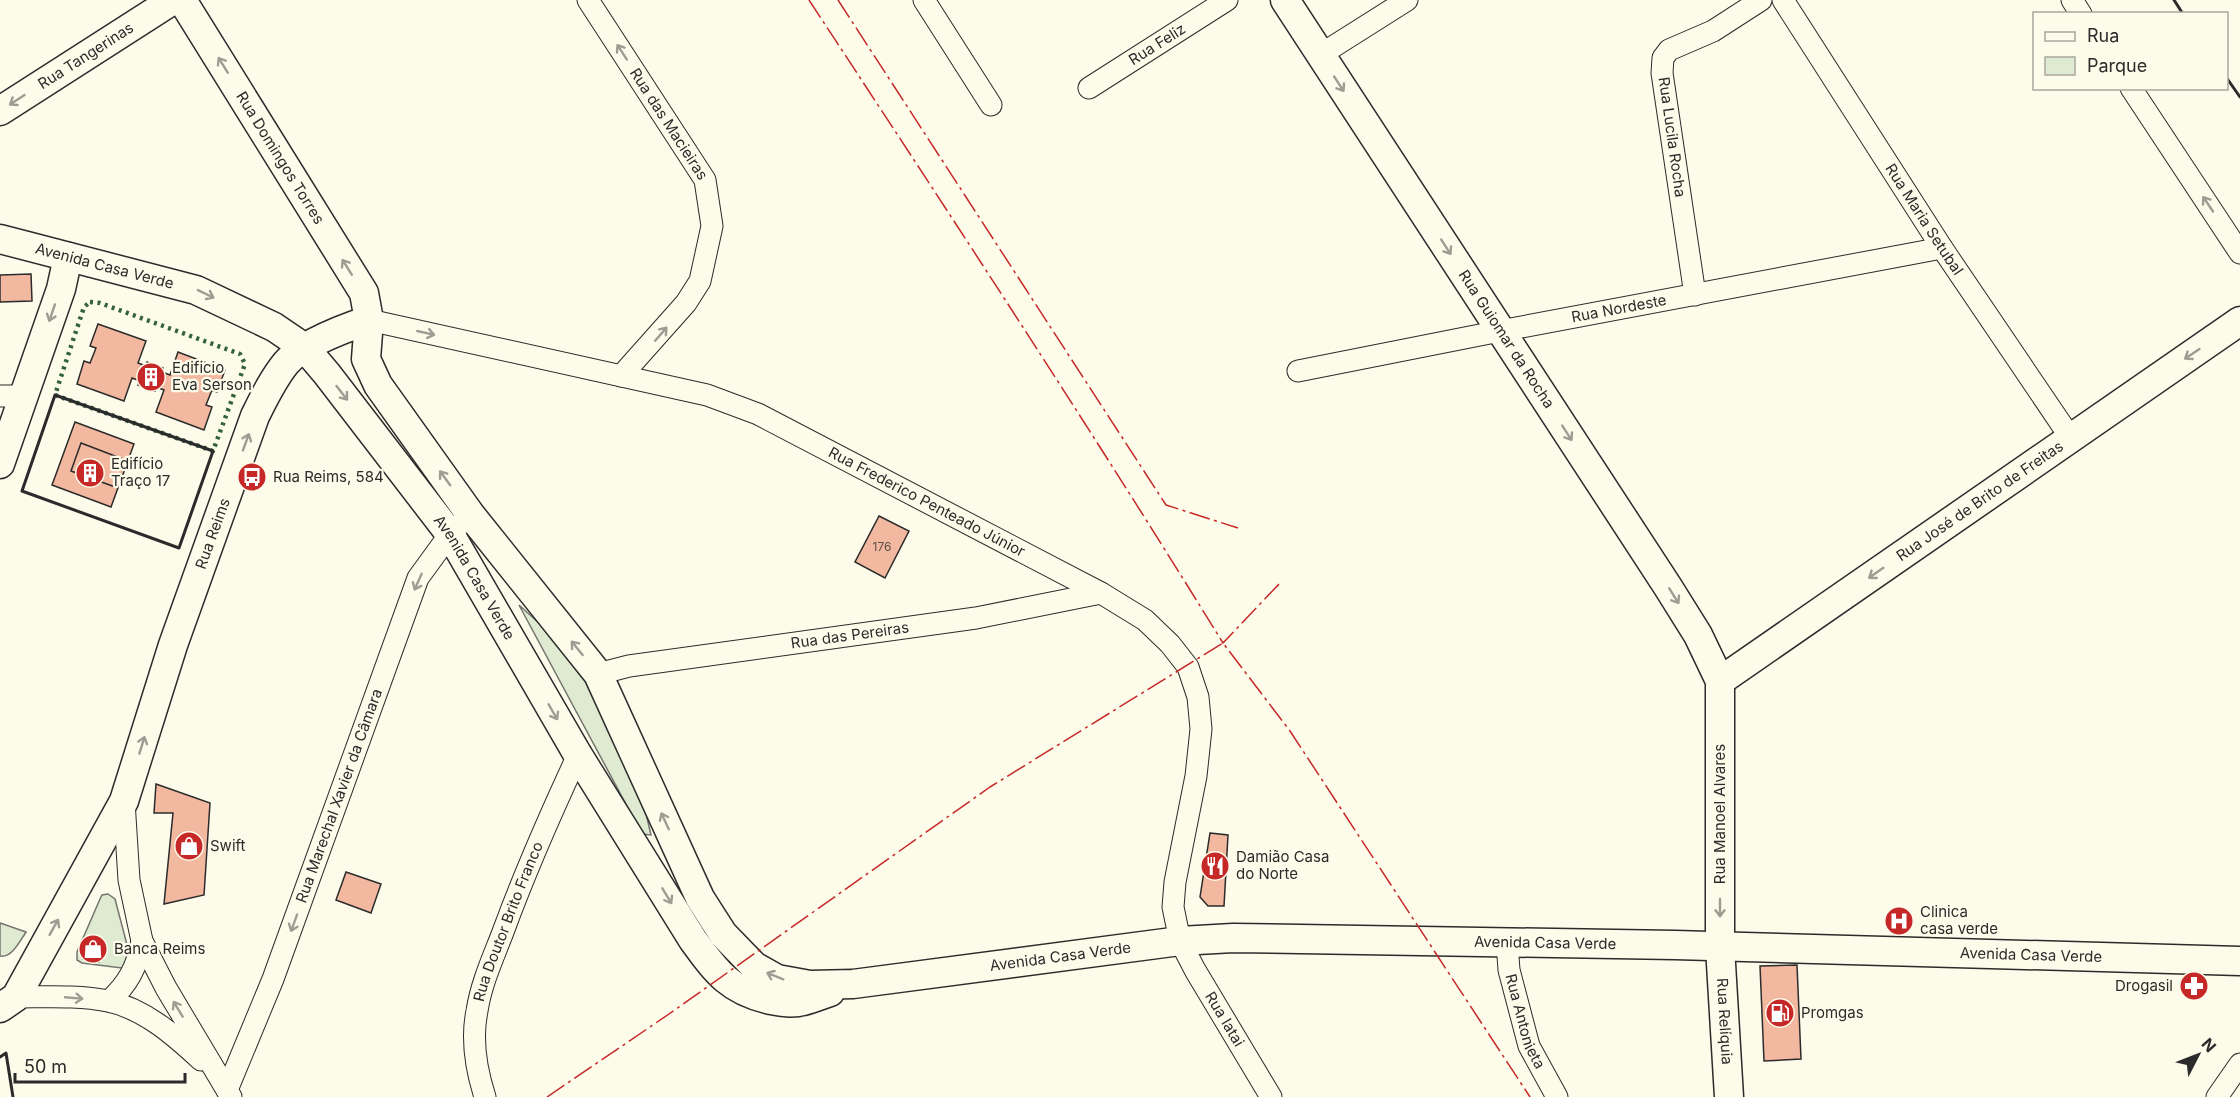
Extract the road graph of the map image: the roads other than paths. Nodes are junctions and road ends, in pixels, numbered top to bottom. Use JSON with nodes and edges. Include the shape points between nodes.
{"nodes":[{"id":1,"x":173,"y":0,"type":"edge"},
{"id":2,"x":182,"y":0,"type":"edge"},
{"id":3,"x":588,"y":0,"type":"edge"},
{"id":4,"x":924,"y":0,"type":"edge"},
{"id":5,"x":1227,"y":0,"type":"edge"},
{"id":6,"x":1285,"y":0,"type":"edge"},
{"id":7,"x":1407,"y":0,"type":"edge"},
{"id":8,"x":1761,"y":0,"type":"edge"},
{"id":9,"x":1783,"y":0,"type":"edge"},
{"id":10,"x":1320,"y":55,"type":"junction"},
{"id":11,"x":1089,"y":88,"type":"dead end"},
{"id":12,"x":2132,"y":90,"type":"edge"},
{"id":13,"x":991,"y":105,"type":"dead end"},
{"id":14,"x":0,"y":111,"type":"edge"},
{"id":15,"x":0,"y":239,"type":"edge"},
{"id":16,"x":1942,"y":248,"type":"junction"},
{"id":17,"x":2240,"y":253,"type":"edge"},
{"id":18,"x":68,"y":257,"type":"junction"},
{"id":19,"x":1695,"y":295,"type":"junction"},
{"id":20,"x":369,"y":320,"type":"junction"},
{"id":21,"x":2240,"y":321,"type":"edge"},
{"id":22,"x":1500,"y":331,"type":"junction"},
{"id":23,"x":304,"y":348,"type":"junction"},
{"id":24,"x":1298,"y":371,"type":"dead end"},
{"id":25,"x":621,"y":376,"type":"junction"},
{"id":26,"x":12,"y":396,"type":"edge"},
{"id":27,"x":2070,"y":437,"type":"junction"},
{"id":28,"x":0,"y":465,"type":"edge"},
{"id":29,"x":470,"y":514,"type":"junction"},
{"id":30,"x":450,"y":534,"type":"junction"},
{"id":31,"x":1101,"y":593,"type":"junction"},
{"id":32,"x":598,"y":674,"type":"junction"},
{"id":33,"x":1720,"y":681,"type":"junction"},
{"id":34,"x":578,"y":755,"type":"junction"},
{"id":35,"x":124,"y":801,"type":"junction"},
{"id":36,"x":142,"y":941,"type":"junction"},
{"id":37,"x":1180,"y":941,"type":"junction"},
{"id":38,"x":1507,"y":942,"type":"junction"},
{"id":39,"x":1720,"y":946,"type":"junction"},
{"id":40,"x":2240,"y":961,"type":"edge"},
{"id":41,"x":853,"y":984,"type":"junction"},
{"id":42,"x":109,"y":1001,"type":"junction"},
{"id":43,"x":8,"y":1003,"type":"edge"},
{"id":44,"x":2240,"y":1064,"type":"edge"},
{"id":45,"x":225,"y":1088,"type":"edge"},
{"id":46,"x":481,"y":1095,"type":"edge"},
{"id":47,"x":1271,"y":1097,"type":"edge"},
{"id":48,"x":1557,"y":1097,"type":"edge"},
{"id":49,"x":1730,"y":1097,"type":"edge"},
{"id":50,"x":2217,"y":1097,"type":"edge"}],
"edges":[{"from":1,"to":14,"type":"main road","name":"Rua Tangerinas","one_way":true},
{"from":20,"to":2,"type":"main road","name":"Rua Domingos Torres","one_way":true,"via":[[364,293]]},
{"from":25,"to":3,"type":"street","name":"Rua das Macieiras","one_way":true,"via":[[691,296],[700,281],[712,226],[705,180]]},
{"from":4,"to":13,"type":"street"},
{"from":5,"to":11,"type":"street","name":"Rua Feliz"},
{"from":6,"to":10,"type":"main road","name":"Rua Guiomar da Rocha"},
{"from":7,"to":10,"type":"street"},
{"from":8,"to":19,"type":"street","name":"Rua Lucila Rocha","via":[[1713,31],[1669,50],[1663,58]]},
{"from":9,"to":16,"type":"street","name":"Rua Maria Setubal"},
{"from":10,"to":22,"type":"main road","name":"Rua Guiomar da Rocha","one_way":true},
{"from":17,"to":12,"type":"street","one_way":true},
{"from":15,"to":18,"type":"main road","name":"Avenida Casa Verde"},
{"from":16,"to":19,"type":"street","name":"Rua Nordeste"},
{"from":16,"to":27,"type":"street","name":"Rua Maria Setubal"},
{"from":18,"to":23,"type":"main road","name":"Avenida Casa Verde","one_way":true,"via":[[195,290],[274,327]]},
{"from":18,"to":26,"type":"main road","one_way":true,"via":[[61,289]]},
{"from":19,"to":22,"type":"street","name":"Rua Nordeste"},
{"from":20,"to":23,"type":"main road","name":"Rua Reims"},
{"from":20,"to":25,"type":"street","name":"Rua Frederico Penteado Júnior","one_way":true},
{"from":29,"to":20,"type":"main road","name":"Avenida Casa Verde","one_way":true,"via":[[378,385],[366,359]]},
{"from":21,"to":27,"type":"main road","name":"Rua José de Brito de Freitas","one_way":true},
{"from":22,"to":24,"type":"street","name":"Rua Nordeste"},
{"from":22,"to":33,"type":"main road","name":"Rua Guiomar da Rocha","one_way":true,"via":[[1698,635]]},
{"from":23,"to":30,"type":"main road","name":"Avenida Casa Verde","one_way":true},
{"from":35,"to":23,"type":"main road","name":"Rua Reims","one_way":true,"via":[[173,645],[255,416],[287,361]]},
{"from":25,"to":31,"type":"street","name":"Rua Frederico Penteado Júnior","via":[[707,395],[758,414]]},
{"from":26,"to":28,"type":"main road"},
{"from":27,"to":33,"type":"main road","name":"Rua José de Brito de Freitas","one_way":true},
{"from":29,"to":30,"type":"street","name":"Rua Marechal Xavier da Câmara"},
{"from":32,"to":29,"type":"main road","name":"Avenida Casa Verde","one_way":true},
{"from":30,"to":34,"type":"main road","name":"Avenida Casa Verde","one_way":true},
{"from":30,"to":45,"type":"street","name":"Rua Marechal Xavier da Câmara","one_way":true,"via":[[418,578],[273,979]]},
{"from":31,"to":32,"type":"street","name":"Rua das Pereiras","via":[[976,618],[629,666]]},
{"from":31,"to":37,"type":"street","name":"Rua Frederico Penteado Júnior","via":[[1145,620],[1170,644],[1188,667],[1198,697],[1201,729],[1196,776],[1173,907]]},
{"from":41,"to":32,"type":"main road","name":"Avenida Casa Verde","one_way":true,"via":[[810,985],[777,979],[753,966],[723,934],[700,898]]},
{"from":33,"to":39,"type":"main road","name":"Rua Manoel Alvares","one_way":true},
{"from":34,"to":41,"type":"main road","name":"Avenida Casa Verde","one_way":true,"via":[[693,940],[734,987],[784,1002],[802,1001]]},
{"from":34,"to":46,"type":"street","name":"Rua Doutor Brito Franco","via":[[531,858],[482,988],[474,1038]]},
{"from":35,"to":36,"type":"street","name":"Rua Reims","via":[[129,880]]},
{"from":43,"to":35,"type":"main road","name":"Rua Reims","one_way":true},
{"from":36,"to":42,"type":"street","via":[[131,978]]},
{"from":45,"to":36,"type":"street","name":"Rua Reims","one_way":true},
{"from":37,"to":38,"type":"main road","name":"Avenida Casa Verde","via":[[1245,938]]},
{"from":37,"to":41,"type":"main road","name":"Avenida Casa Verde"},
{"from":37,"to":47,"type":"street","name":"Rua Iatai"},
{"from":38,"to":39,"type":"main road","name":"Avenida Casa Verde"},
{"from":38,"to":48,"type":"street","name":"Rua Antonieta","via":[[1509,969],[1529,1046]]},
{"from":39,"to":40,"type":"main road","name":"Avenida Casa Verde"},
{"from":39,"to":49,"type":"main road","name":"Rua Relíquia"},
{"from":43,"to":42,"type":"street","one_way":true,"via":[[63,997]]},
{"from":42,"to":45,"type":"street","via":[[159,1024]]},
{"from":44,"to":50,"type":"street"}]}
